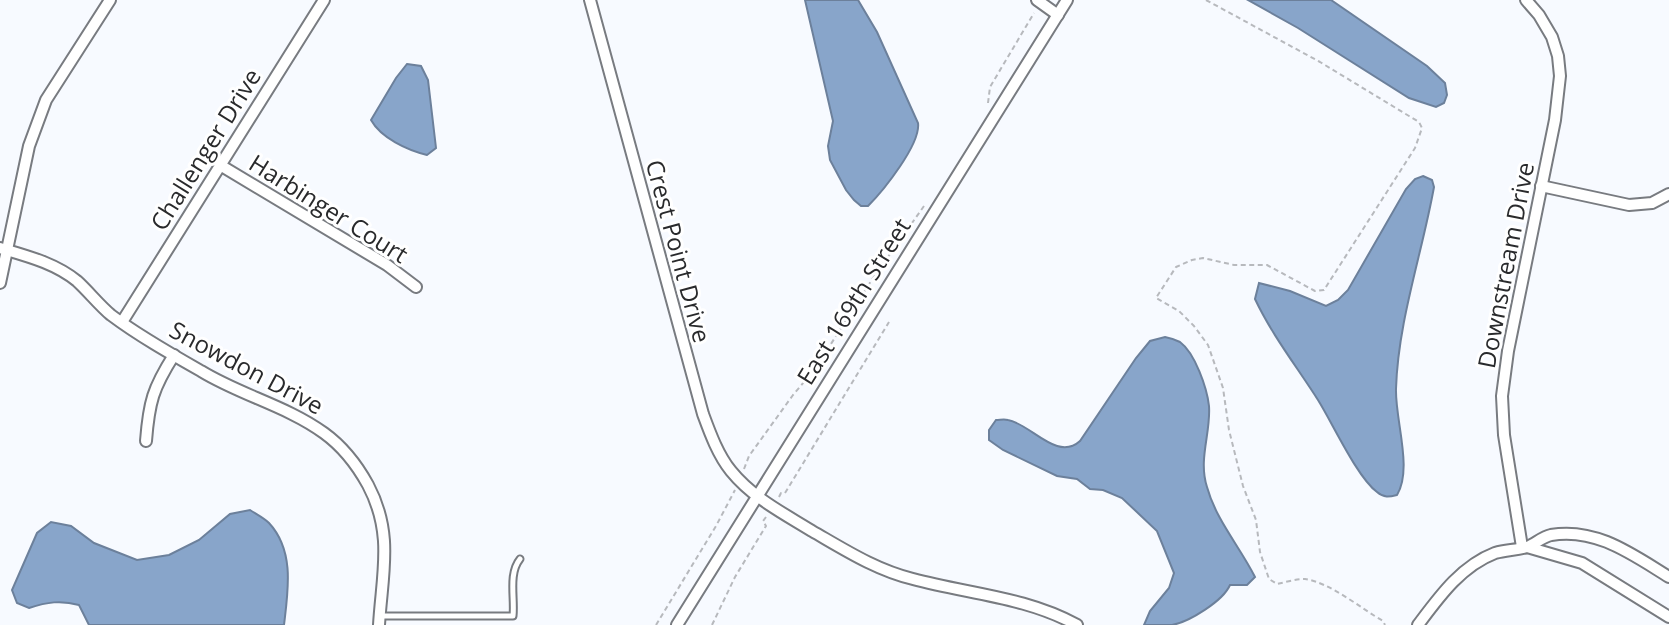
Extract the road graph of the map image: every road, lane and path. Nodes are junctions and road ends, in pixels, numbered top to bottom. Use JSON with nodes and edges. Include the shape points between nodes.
{"nodes":[{"id":1,"x":110,"y":0,"type":"edge"},
{"id":2,"x":324,"y":0,"type":"edge"},
{"id":3,"x":590,"y":0,"type":"edge"},
{"id":4,"x":1067,"y":0,"type":"edge"},
{"id":5,"x":1206,"y":0,"type":"edge"},
{"id":6,"x":1527,"y":0,"type":"edge"},
{"id":7,"x":1038,"y":1,"type":"edge"},
{"id":8,"x":1058,"y":15,"type":"junction"},
{"id":9,"x":988,"y":105,"type":"dead end"},
{"id":10,"x":220,"y":165,"type":"junction"},
{"id":11,"x":1541,"y":186,"type":"junction"},
{"id":12,"x":1669,"y":194,"type":"edge"},
{"id":13,"x":927,"y":201,"type":"dead end"},
{"id":14,"x":4,"y":249,"type":"edge"},
{"id":15,"x":0,"y":283,"type":"edge"},
{"id":16,"x":416,"y":287,"type":"dead end"},
{"id":17,"x":122,"y":322,"type":"junction"},
{"id":18,"x":889,"y":322,"type":"dead end"},
{"id":19,"x":174,"y":355,"type":"junction"},
{"id":20,"x":146,"y":441,"type":"dead end"},
{"id":21,"x":741,"y":480,"type":"junction"},
{"id":22,"x":757,"y":498,"type":"junction"},
{"id":23,"x":773,"y":507,"type":"junction"},
{"id":24,"x":1525,"y":547,"type":"junction"},
{"id":25,"x":520,"y":559,"type":"dead end"},
{"id":26,"x":1669,"y":577,"type":"edge"},
{"id":27,"x":513,"y":616,"type":"junction"},
{"id":28,"x":1669,"y":617,"type":"edge"},
{"id":29,"x":379,"y":620,"type":"edge"},
{"id":30,"x":1420,"y":622,"type":"edge"},
{"id":31,"x":513,"y":625,"type":"edge"},
{"id":32,"x":656,"y":625,"type":"edge"},
{"id":33,"x":677,"y":625,"type":"edge"},
{"id":34,"x":712,"y":625,"type":"edge"},
{"id":35,"x":1077,"y":625,"type":"edge"},
{"id":36,"x":1385,"y":625,"type":"edge"}],
"edges":[{"from":1,"to":14,"type":"street","via":[[46,100],[29,146]]},
{"from":2,"to":10,"type":"street","name":"Challenger Drive"},
{"from":3,"to":21,"type":"street","name":"Crest Point Drive","via":[[703,414],[722,456]]},
{"from":4,"to":8,"type":"street","name":"East 169th Street"},
{"from":5,"to":36,"type":"path","via":[[1331,69],[1422,128],[1415,148],[1324,290],[1315,291],[1267,265],[1234,265],[1203,258],[1176,267],[1156,298],[1179,311],[1208,345],[1223,387],[1229,430],[1269,579],[1277,583],[1309,580]]},
{"from":6,"to":11,"type":"street","name":"Downstream Drive","via":[[1552,37],[1560,76]]},
{"from":7,"to":8,"type":"street"},
{"from":7,"to":9,"type":"path","via":[[990,88]]},
{"from":8,"to":22,"type":"street","name":"East 169th Street"},
{"from":10,"to":16,"type":"street","name":"Harbinger Court"},
{"from":10,"to":17,"type":"street","name":"Challenger Drive"},
{"from":11,"to":12,"type":"street","via":[[1629,205],[1652,203]]},
{"from":11,"to":24,"type":"street","name":"Downstream Drive","via":[[1502,396],[1504,435]]},
{"from":13,"to":21,"type":"path","via":[[815,369],[749,456]]},
{"from":14,"to":15,"type":"street"},
{"from":14,"to":17,"type":"street","name":"Snowdon Drive","via":[[68,274]]},
{"from":17,"to":19,"type":"street","name":"Snowdon Drive"},
{"from":18,"to":23,"type":"path"},
{"from":19,"to":20,"type":"street","via":[[153,392]]},
{"from":19,"to":29,"type":"street","name":"Snowdon Drive","via":[[242,393],[308,422],[348,455],[368,485],[381,518],[386,555]]},
{"from":21,"to":22,"type":"street","name":"Crest Point Drive"},
{"from":21,"to":32,"type":"path"},
{"from":22,"to":23,"type":"street","name":"Crest Point Drive"},
{"from":22,"to":33,"type":"street","name":"East 169th Street"},
{"from":23,"to":34,"type":"path"},
{"from":23,"to":35,"type":"street","name":"Crest Point Drive","via":[[890,573],[1013,600]]},
{"from":24,"to":26,"type":"street","via":[[1550,536],[1593,537]]},
{"from":24,"to":28,"type":"street","via":[[1582,563]]},
{"from":24,"to":30,"type":"street","via":[[1495,553],[1469,568]]},
{"from":25,"to":27,"type":"lane","via":[[513,577]]},
{"from":27,"to":29,"type":"lane"},
{"from":27,"to":31,"type":"lane"}]}
